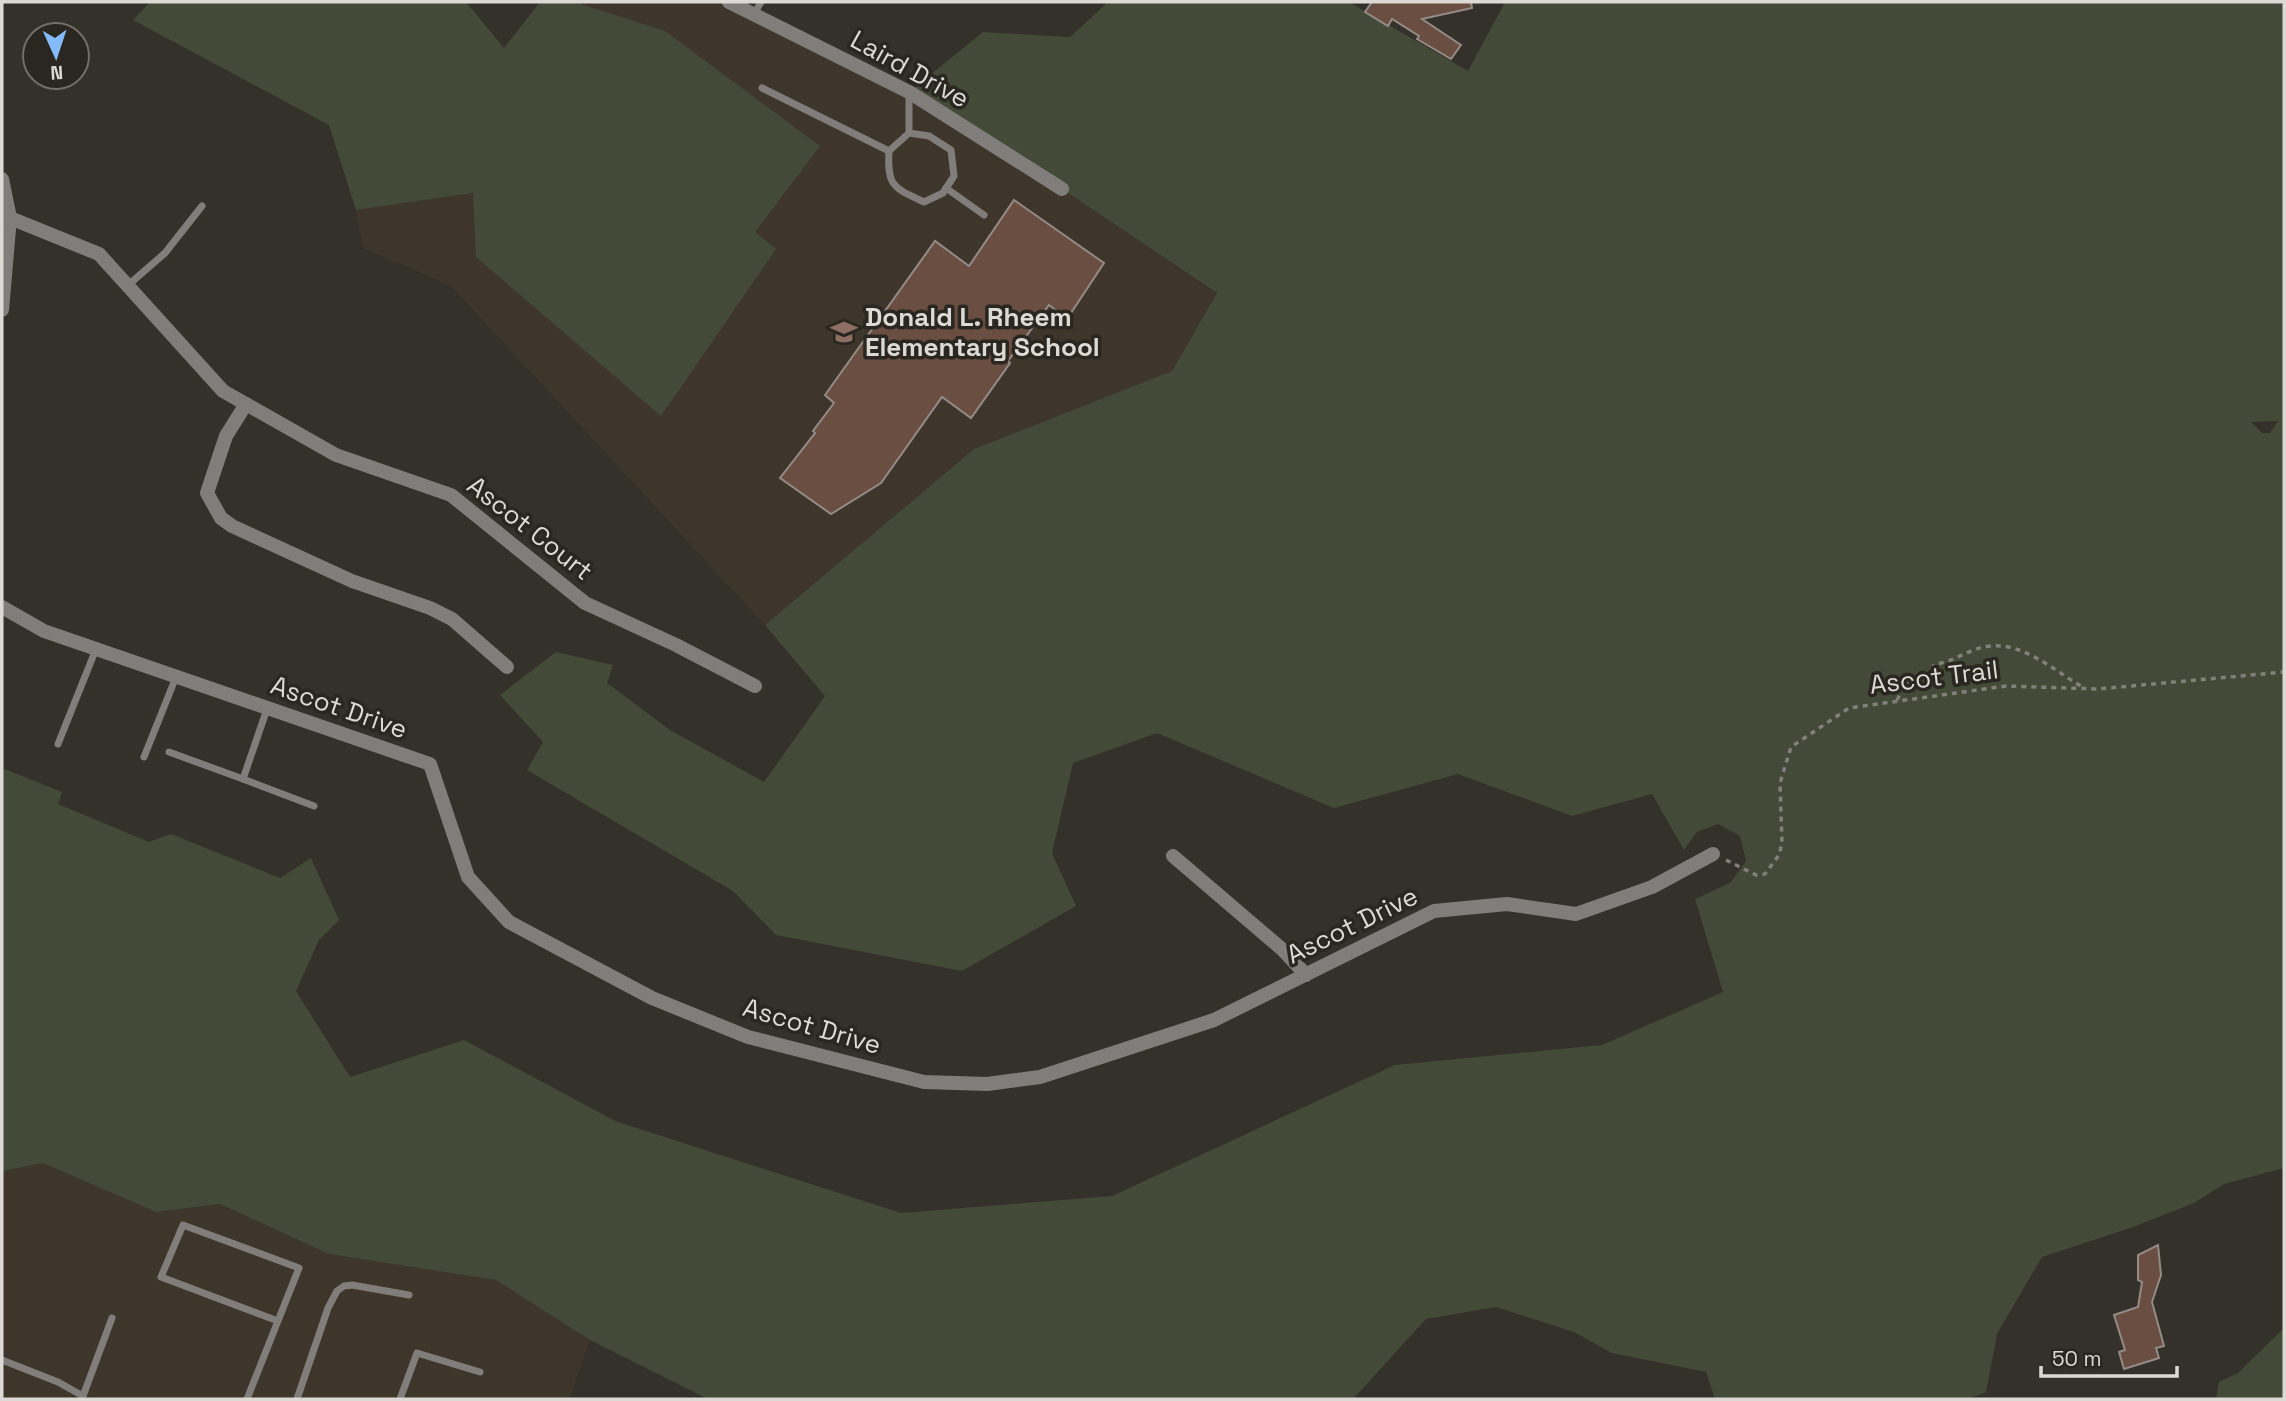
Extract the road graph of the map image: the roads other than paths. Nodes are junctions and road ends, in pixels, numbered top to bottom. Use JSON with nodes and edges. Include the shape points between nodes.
{"nodes":[{"id":1,"x":729,"y":2,"type":"edge"},
{"id":2,"x":757,"y":8,"type":"edge"},
{"id":3,"x":762,"y":88,"type":"dead end"},
{"id":4,"x":909,"y":92,"type":"junction"},
{"id":5,"x":909,"y":133,"type":"junction"},
{"id":6,"x":889,"y":151,"type":"junction"},
{"id":7,"x":2,"y":179,"type":"edge"},
{"id":8,"x":946,"y":188,"type":"junction"},
{"id":9,"x":1062,"y":189,"type":"dead end"},
{"id":10,"x":202,"y":206,"type":"dead end"},
{"id":11,"x":984,"y":215,"type":"dead end"},
{"id":12,"x":10,"y":218,"type":"junction"},
{"id":13,"x":127,"y":286,"type":"junction"},
{"id":14,"x":2,"y":310,"type":"edge"},
{"id":15,"x":246,"y":404,"type":"junction"},
{"id":16,"x":2,"y":607,"type":"edge"},
{"id":17,"x":96,"y":649,"type":"junction"},
{"id":18,"x":507,"y":667,"type":"dead end"},
{"id":19,"x":176,"y":677,"type":"junction"},
{"id":20,"x":755,"y":686,"type":"dead end"},
{"id":21,"x":267,"y":709,"type":"junction"},
{"id":22,"x":58,"y":744,"type":"dead end"},
{"id":23,"x":169,"y":752,"type":"dead end"},
{"id":24,"x":144,"y":757,"type":"dead end"},
{"id":25,"x":243,"y":779,"type":"junction"},
{"id":26,"x":314,"y":806,"type":"dead end"},
{"id":27,"x":1713,"y":853,"type":"road end"},
{"id":28,"x":1172,"y":856,"type":"dead end"},
{"id":29,"x":1306,"y":975,"type":"junction"},
{"id":30,"x":409,"y":1295,"type":"dead end"},
{"id":31,"x":112,"y":1318,"type":"dead end"},
{"id":32,"x":278,"y":1321,"type":"junction"},
{"id":33,"x":2,"y":1360,"type":"edge"},
{"id":34,"x":480,"y":1373,"type":"dead end"},
{"id":35,"x":82,"y":1397,"type":"edge"},
{"id":36,"x":247,"y":1399,"type":"edge"},
{"id":37,"x":297,"y":1399,"type":"edge"},
{"id":38,"x":400,"y":1399,"type":"edge"}],
"edges":[{"from":1,"to":2,"type":"street","name":"Laird Drive"},
{"from":2,"to":4,"type":"street","name":"Laird Drive"},
{"from":3,"to":6,"type":"lane"},
{"from":4,"to":5,"type":"lane"},
{"from":4,"to":9,"type":"street","name":"Laird Drive"},
{"from":5,"to":6,"type":"lane"},
{"from":5,"to":8,"type":"lane","via":[[929,136],[951,150],[954,176]]},
{"from":6,"to":8,"type":"lane","via":[[888,172],[897,190],[925,202]]},
{"from":7,"to":12,"type":"street"},
{"from":8,"to":11,"type":"lane"},
{"from":10,"to":13,"type":"lane","via":[[165,253]]},
{"from":12,"to":13,"type":"street","name":"Ascot Court","via":[[99,254]]},
{"from":12,"to":14,"type":"street"},
{"from":13,"to":15,"type":"street","name":"Ascot Court","via":[[223,391]]},
{"from":15,"to":18,"type":"street","via":[[226,436],[207,493],[221,519],[352,581],[452,619]]},
{"from":15,"to":20,"type":"street","name":"Ascot Court","via":[[336,455],[451,495],[584,603]]},
{"from":16,"to":17,"type":"street","name":"Ascot Drive","via":[[44,631]]},
{"from":17,"to":19,"type":"street","name":"Ascot Drive"},
{"from":17,"to":22,"type":"lane"},
{"from":19,"to":21,"type":"street","name":"Ascot Drive"},
{"from":19,"to":24,"type":"lane"},
{"from":21,"to":25,"type":"lane"},
{"from":21,"to":29,"type":"street","name":"Ascot Drive","via":[[430,764],[468,877],[509,922],[652,998],[748,1037],[924,1082],[987,1084],[1040,1077],[1214,1020]]},
{"from":23,"to":25,"type":"lane"},
{"from":25,"to":26,"type":"lane"},
{"from":27,"to":29,"type":"street","name":"Ascot Drive","via":[[1651,887],[1576,914],[1507,904],[1434,911]]},
{"from":28,"to":29,"type":"street"},
{"from":30,"to":37,"type":"lane","via":[[352,1285],[337,1291]]},
{"from":31,"to":35,"type":"lane"},
{"from":32,"to":32,"type":"lane","via":[[299,1268],[183,1225],[161,1277]]},
{"from":32,"to":36,"type":"lane"},
{"from":33,"to":35,"type":"lane","via":[[58,1382]]},
{"from":34,"to":38,"type":"lane","via":[[417,1353]]}]}
